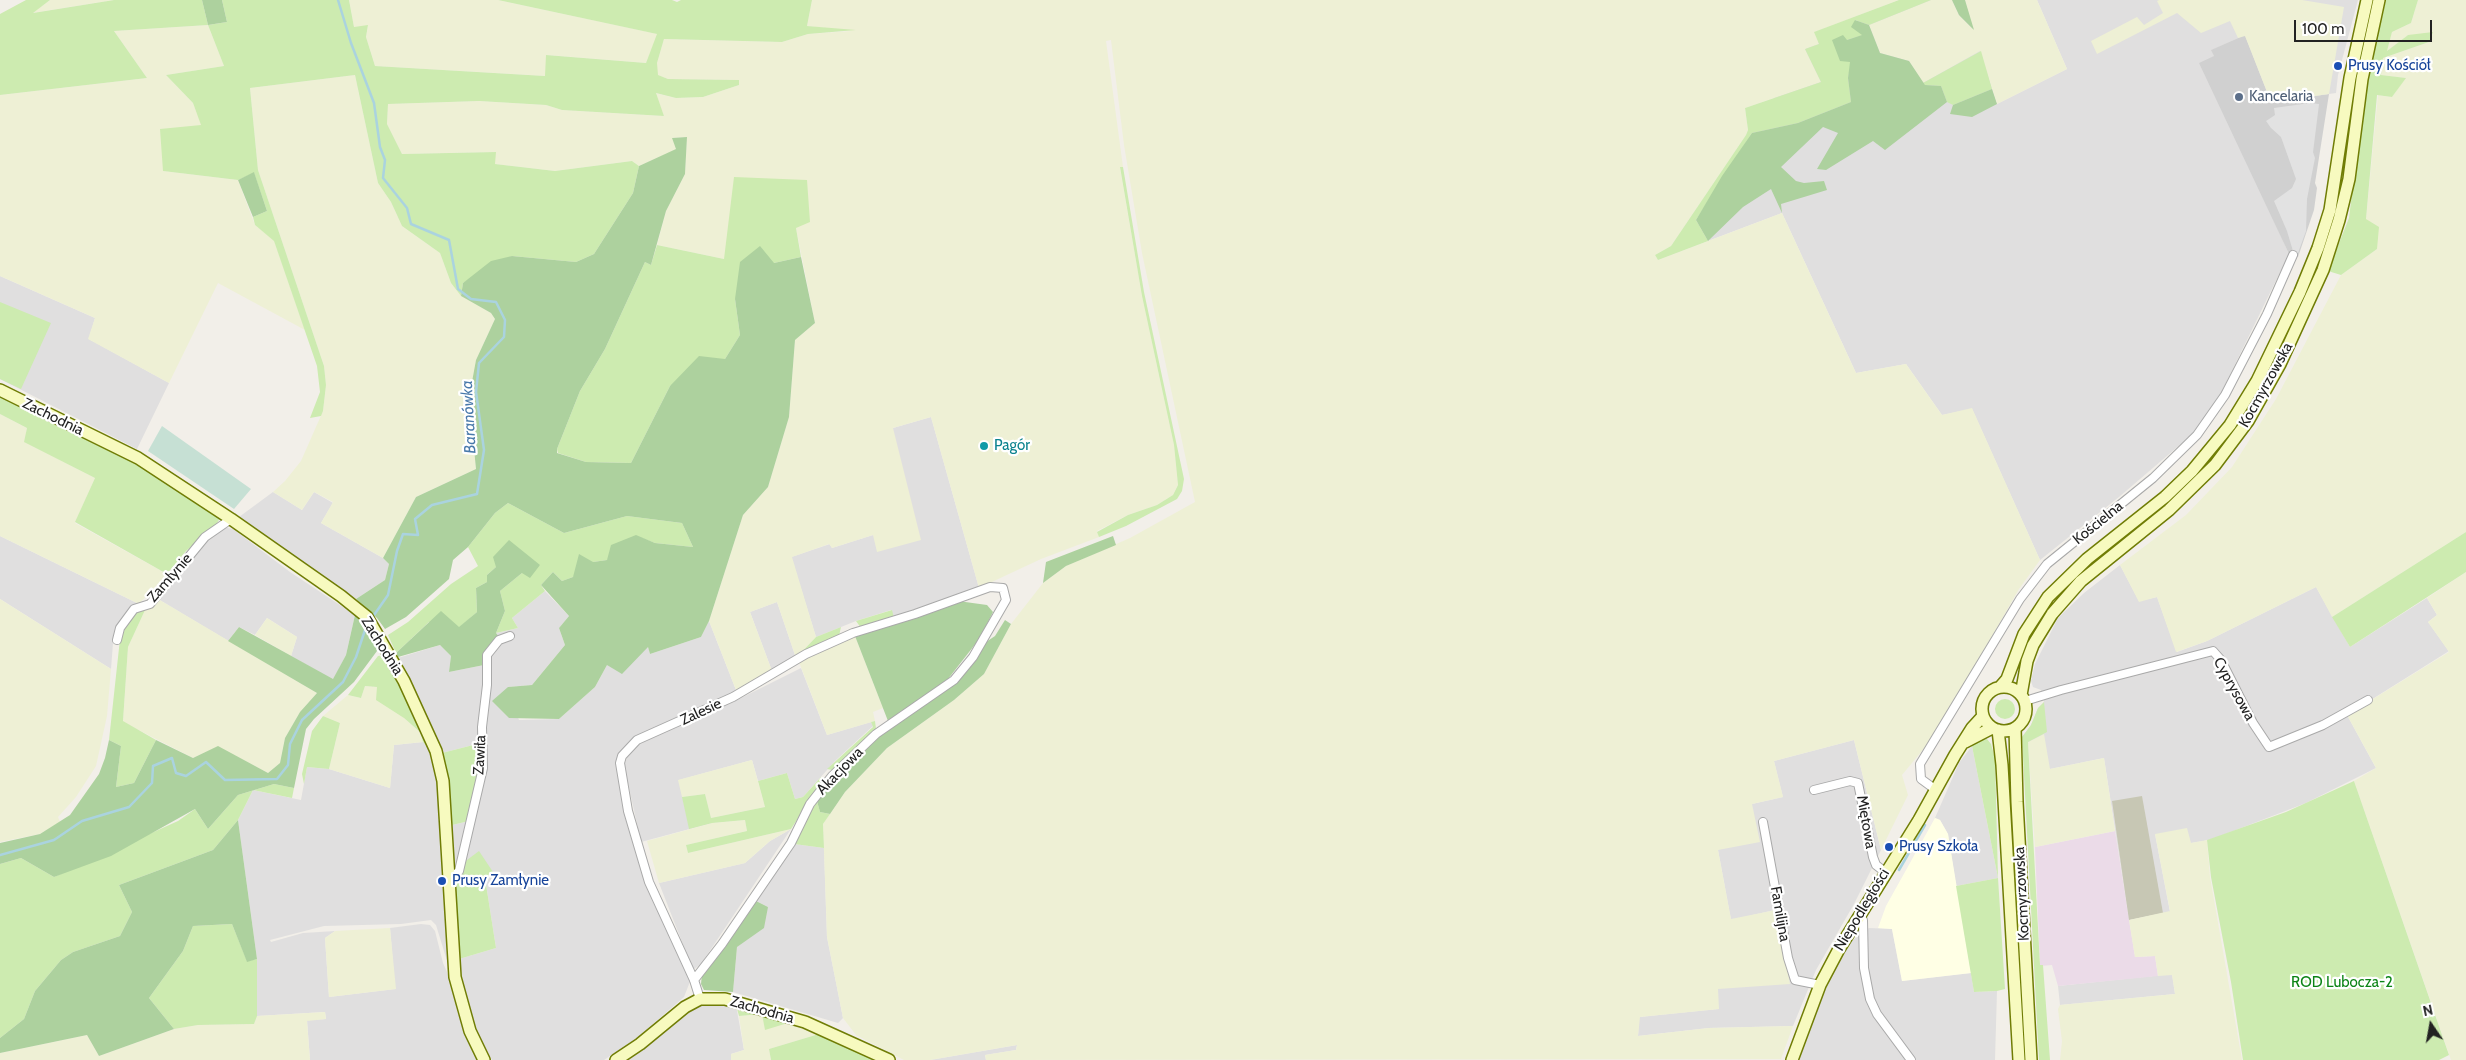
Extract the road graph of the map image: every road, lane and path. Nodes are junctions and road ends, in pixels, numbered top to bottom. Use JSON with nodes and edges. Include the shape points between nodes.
{"nodes":[{"id":1,"x":2367,"y":0,"type":"edge"},
{"id":2,"x":2380,"y":0,"type":"edge"},
{"id":3,"x":2293,"y":256,"type":"dead end"},
{"id":4,"x":0,"y":390,"type":"edge"},
{"id":5,"x":230,"y":519,"type":"junction"},
{"id":6,"x":1003,"y":588,"type":"joint"},
{"id":7,"x":510,"y":636,"type":"dead end"},
{"id":8,"x":117,"y":640,"type":"dead end"},
{"id":9,"x":2000,"y":687,"type":"junction"},
{"id":10,"x":2023,"y":698,"type":"junction"},
{"id":11,"x":2368,"y":700,"type":"dead end"},
{"id":12,"x":1984,"y":716,"type":"junction"},
{"id":13,"x":2015,"y":728,"type":"junction"},
{"id":14,"x":1995,"y":729,"type":"junction"},
{"id":15,"x":1963,"y":743,"type":"junction"},
{"id":16,"x":1814,"y":790,"type":"dead end"},
{"id":17,"x":1936,"y":790,"type":"junction"},
{"id":18,"x":1763,"y":822,"type":"dead end"},
{"id":19,"x":1885,"y":872,"type":"junction"},
{"id":20,"x":449,"y":880,"type":"junction"},
{"id":21,"x":1858,"y":916,"type":"junction"},
{"id":22,"x":694,"y":980,"type":"junction"},
{"id":23,"x":1820,"y":985,"type":"junction"},
{"id":24,"x":700,"y":999,"type":"junction"},
{"id":25,"x":484,"y":1060,"type":"edge"},
{"id":26,"x":616,"y":1060,"type":"edge"},
{"id":27,"x":889,"y":1060,"type":"edge"},
{"id":28,"x":1792,"y":1060,"type":"edge"},
{"id":29,"x":1911,"y":1060,"type":"edge"},
{"id":30,"x":2019,"y":1060,"type":"edge"},
{"id":31,"x":2031,"y":1060,"type":"edge"}],
"edges":[{"from":1,"to":9,"type":"main road","name":"Kocmyrzowska","via":[[2350,78],[2330,210],[2300,292],[2257,380],[2230,425],[2192,471],[2166,497],[2070,574],[2048,597],[2024,634],[2007,679]]},
{"from":2,"to":10,"type":"main road","name":"Kocmyrzowska","via":[[2364,71],[2349,179],[2339,220],[2323,270],[2280,364],[2248,421],[2215,465],[2169,510],[2080,581],[2052,614],[2027,661]]},
{"from":3,"to":17,"type":"street","name":"Kościelna","via":[[2225,396],[2197,435],[2153,478],[2047,564],[2024,593],[1920,764],[1921,779]]},
{"from":4,"to":5,"type":"main road","name":"Zachodnia","via":[[138,458]]},
{"from":5,"to":8,"type":"street","name":"Zamłynie","via":[[205,537],[150,604],[134,609],[120,628]]},
{"from":5,"to":20,"type":"main road","name":"Zachodnia","via":[[341,596],[370,622],[404,681],[436,751],[443,781]]},
{"from":6,"to":22,"type":"street","name":"Akacjowa","via":[[1006,600],[973,657],[954,680],[876,734],[832,776],[810,804],[791,843]]},
{"from":6,"to":22,"type":"street","name":"Zalesie","via":[[990,587],[853,633],[806,654],[733,697],[637,740],[622,756],[620,763],[628,812],[649,882]]},
{"from":7,"to":20,"type":"street","name":"Zawiła","via":[[499,640],[487,655],[483,768],[459,870]]},
{"from":9,"to":10,"type":"main road","via":[[2012,688]]},
{"from":9,"to":12,"type":"main road","via":[[1986,696],[1982,707]]},
{"from":10,"to":11,"type":"street","name":"Cyprysowa","via":[[2214,651],[2268,747],[2323,726]]},
{"from":10,"to":13,"type":"main road","via":[[2025,716]]},
{"from":12,"to":14,"type":"main road"},
{"from":12,"to":15,"type":"main road","name":"Niepodległości"},
{"from":13,"to":14,"type":"main road"},
{"from":13,"to":31,"type":"main road","name":"Kocmyrzowska"},
{"from":14,"to":15,"type":"main road"},
{"from":14,"to":30,"type":"main road","name":"Kocmyrzowska","via":[[2002,765]]},
{"from":15,"to":17,"type":"main road","name":"Niepodległości"},
{"from":16,"to":19,"type":"street","name":"Miętowa","via":[[1850,781],[1858,783],[1873,857],[1876,865]]},
{"from":17,"to":19,"type":"main road","name":"Niepodległości"},
{"from":18,"to":23,"type":"street","name":"Familijna","via":[[1795,980]]},
{"from":19,"to":21,"type":"main road","name":"Niepodległości"},
{"from":20,"to":25,"type":"main road","name":"Zachodnia","via":[[455,977],[470,1031]]},
{"from":21,"to":23,"type":"main road","name":"Niepodległości"},
{"from":21,"to":29,"type":"street","via":[[1863,920],[1864,968],[1870,999],[1877,1014]]},
{"from":22,"to":24,"type":"street","name":"Zalesie"},
{"from":23,"to":28,"type":"main road","name":"Niepodległości"},
{"from":24,"to":26,"type":"main road"},
{"from":24,"to":27,"type":"main road","name":"Zachodnia","via":[[725,999],[805,1022]]}]}
